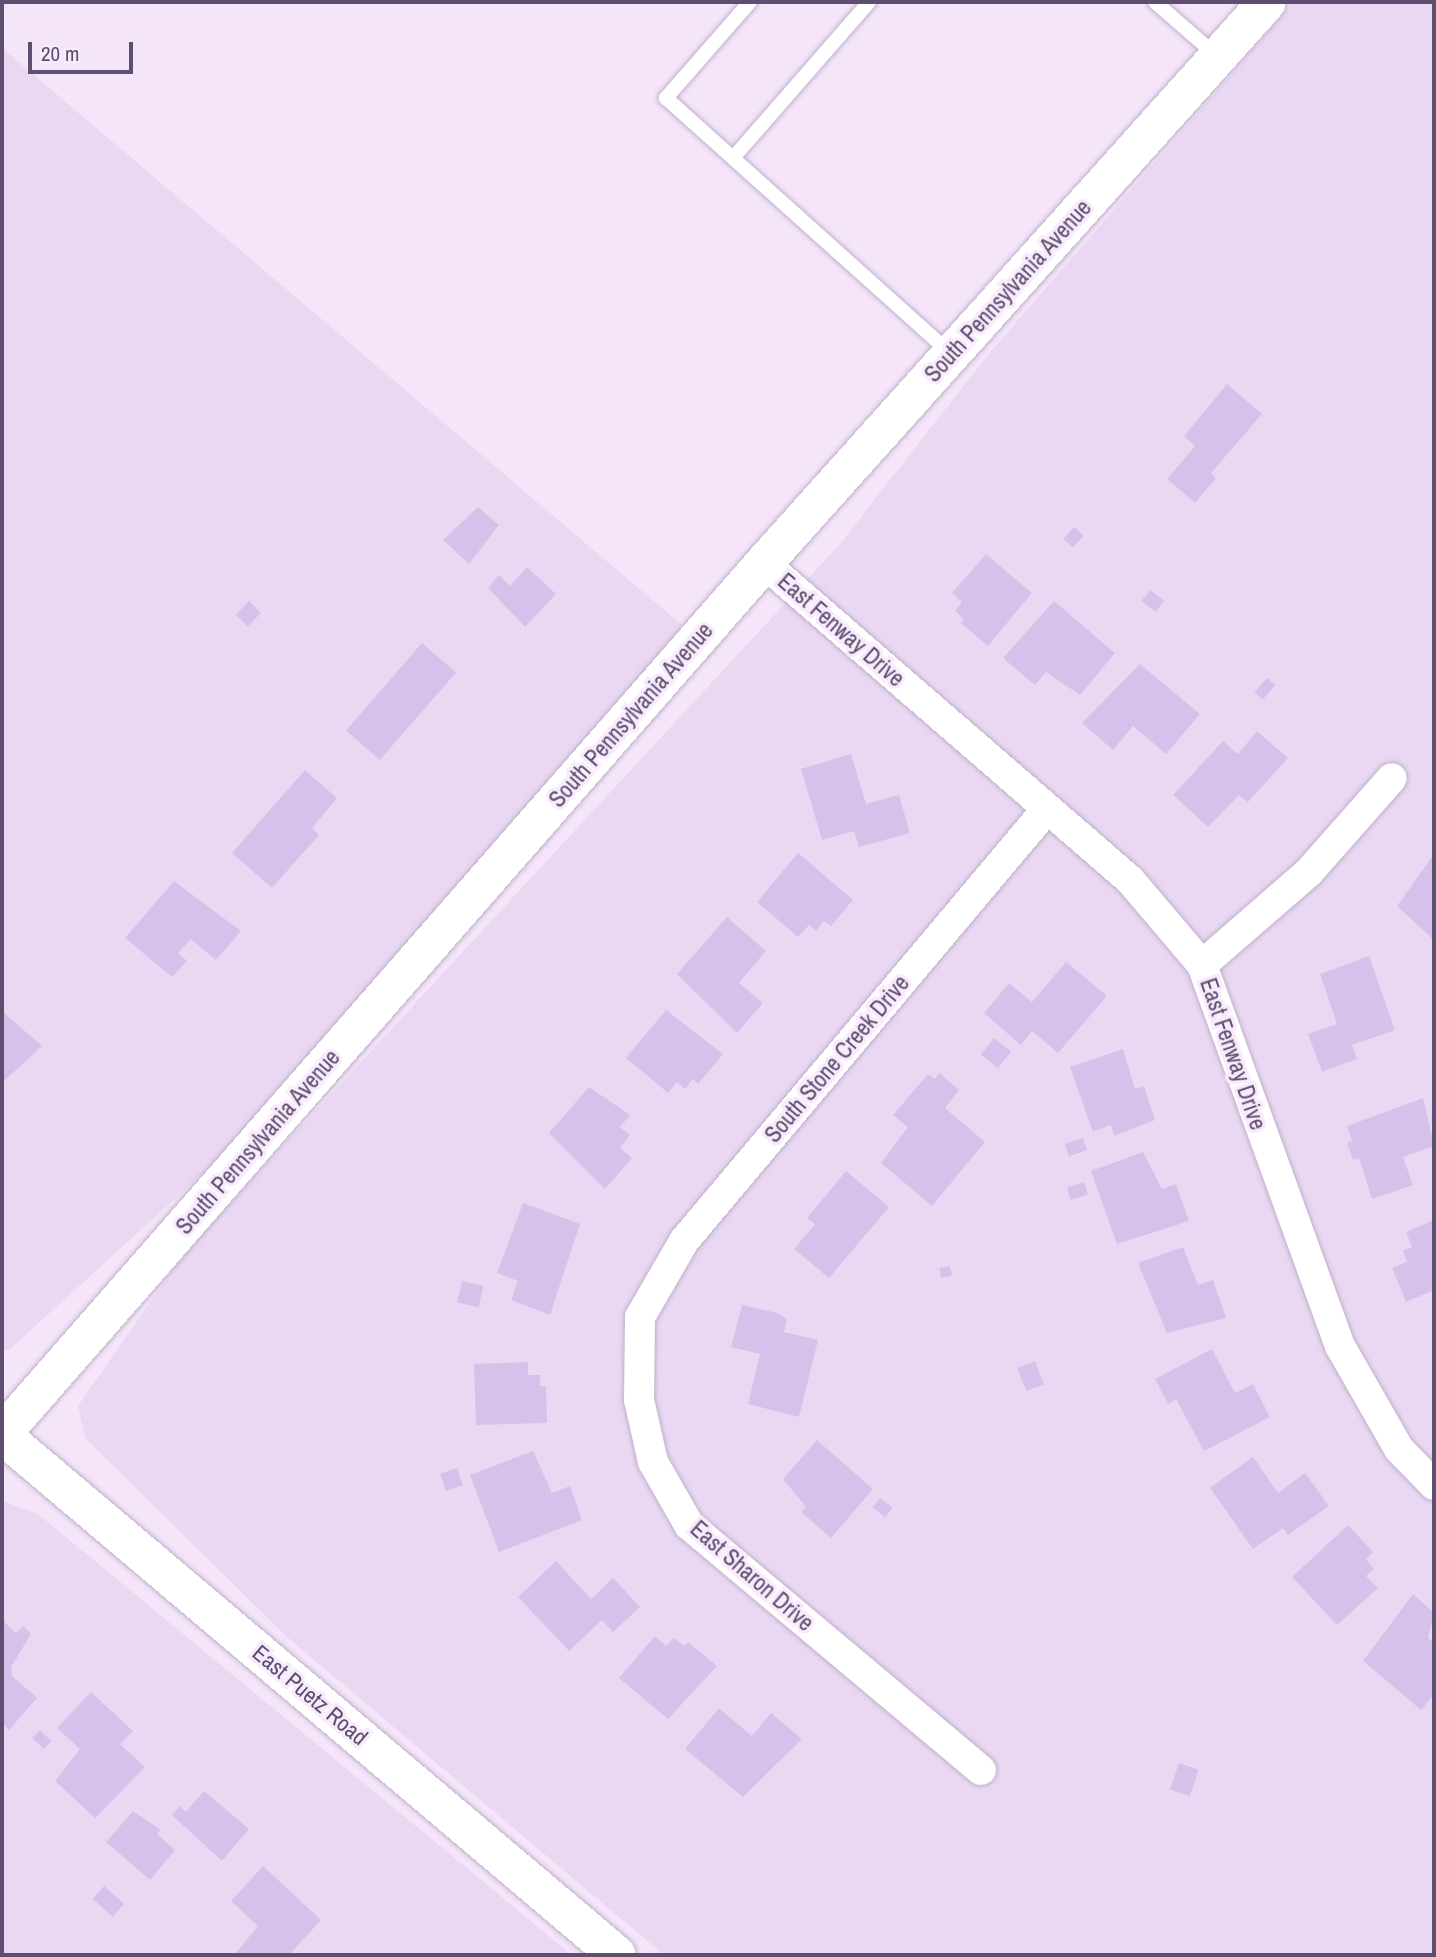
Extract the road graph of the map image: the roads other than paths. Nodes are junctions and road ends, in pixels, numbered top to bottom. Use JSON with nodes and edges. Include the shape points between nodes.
{"nodes":[{"id":1,"x":750,"y":2,"type":"edge"},
{"id":2,"x":869,"y":2,"type":"edge"},
{"id":3,"x":1155,"y":2,"type":"edge"},
{"id":4,"x":1267,"y":2,"type":"edge"},
{"id":5,"x":1218,"y":57,"type":"junction"},
{"id":6,"x":733,"y":158,"type":"junction"},
{"id":7,"x":951,"y":354,"type":"junction"},
{"id":8,"x":764,"y":563,"type":"junction"},
{"id":9,"x":1392,"y":778,"type":"dead end"},
{"id":10,"x":1046,"y":810,"type":"junction"},
{"id":11,"x":1202,"y":965,"type":"junction"},
{"id":12,"x":640,"y":1317,"type":"joint"},
{"id":13,"x":2,"y":1434,"type":"edge"},
{"id":14,"x":1434,"y":1485,"type":"edge"},
{"id":15,"x":981,"y":1770,"type":"dead end"},
{"id":16,"x":617,"y":1955,"type":"edge"}],
"edges":[{"from":1,"to":6,"type":"lane","via":[[666,98]]},
{"from":2,"to":6,"type":"lane"},
{"from":3,"to":5,"type":"lane"},
{"from":4,"to":5,"type":"street","name":"South Pennsylvania Avenue"},
{"from":5,"to":7,"type":"street","name":"South Pennsylvania Avenue"},
{"from":6,"to":7,"type":"lane"},
{"from":7,"to":8,"type":"street","name":"South Pennsylvania Avenue"},
{"from":8,"to":10,"type":"street","name":"East Fenway Drive"},
{"from":8,"to":13,"type":"street","name":"South Pennsylvania Avenue"},
{"from":9,"to":11,"type":"street","via":[[1309,872]]},
{"from":10,"to":11,"type":"street","name":"East Fenway Drive","via":[[1130,880]]},
{"from":10,"to":12,"type":"street","name":"South Stone Creek Drive","via":[[684,1241]]},
{"from":11,"to":14,"type":"street","name":"East Fenway Drive","via":[[1340,1346],[1399,1450]]},
{"from":12,"to":15,"type":"street","name":"East Sharon Drive","via":[[639,1400],[653,1462],[689,1525]]},
{"from":13,"to":16,"type":"street","name":"East Puetz Road"}]}
